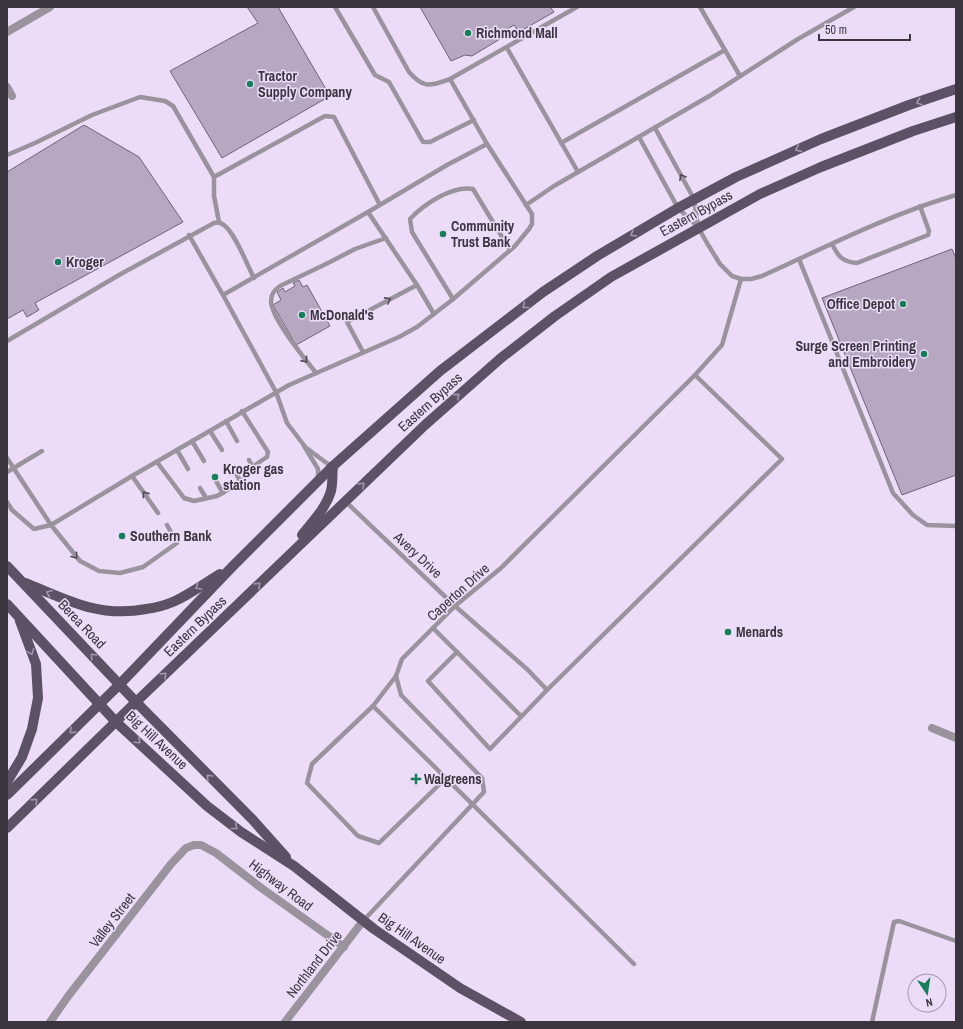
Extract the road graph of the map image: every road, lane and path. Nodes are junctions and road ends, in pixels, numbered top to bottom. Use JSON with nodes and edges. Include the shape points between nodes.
{"nodes":[{"id":1,"x":50,"y":7,"type":"edge"},
{"id":2,"x":335,"y":7,"type":"edge"},
{"id":3,"x":373,"y":7,"type":"edge"},
{"id":4,"x":577,"y":7,"type":"edge"},
{"id":5,"x":700,"y":7,"type":"edge"},
{"id":6,"x":854,"y":7,"type":"edge"},
{"id":7,"x":7,"y":32,"type":"edge"},
{"id":8,"x":506,"y":48,"type":"junction"},
{"id":9,"x":725,"y":50,"type":"junction"},
{"id":10,"x":740,"y":76,"type":"junction"},
{"id":11,"x":450,"y":79,"type":"junction"},
{"id":12,"x":7,"y":87,"type":"edge"},
{"id":13,"x":956,"y":89,"type":"edge"},
{"id":14,"x":12,"y":96,"type":"dead end"},
{"id":15,"x":956,"y":117,"type":"edge"},
{"id":16,"x":474,"y":120,"type":"junction"},
{"id":17,"x":655,"y":128,"type":"junction"},
{"id":18,"x":639,"y":137,"type":"junction"},
{"id":19,"x":561,"y":143,"type":"junction"},
{"id":20,"x":487,"y":144,"type":"junction"},
{"id":21,"x":7,"y":155,"type":"edge"},
{"id":22,"x":578,"y":172,"type":"junction"},
{"id":23,"x":214,"y":177,"type":"junction"},
{"id":24,"x":956,"y":195,"type":"edge"},
{"id":25,"x":694,"y":199,"type":"junction"},
{"id":26,"x":380,"y":205,"type":"junction"},
{"id":27,"x":526,"y":205,"type":"junction"},
{"id":28,"x":920,"y":206,"type":"junction"},
{"id":29,"x":678,"y":208,"type":"junction"},
{"id":30,"x":368,"y":212,"type":"junction"},
{"id":31,"x":219,"y":222,"type":"junction"},
{"id":32,"x":698,"y":227,"type":"junction"},
{"id":33,"x":189,"y":235,"type":"junction"},
{"id":34,"x":386,"y":238,"type":"junction"},
{"id":35,"x":832,"y":244,"type":"junction"},
{"id":36,"x":510,"y":250,"type":"junction"},
{"id":37,"x":799,"y":259,"type":"junction"},
{"id":38,"x":254,"y":278,"type":"junction"},
{"id":39,"x":741,"y":279,"type":"junction"},
{"id":40,"x":417,"y":285,"type":"junction"},
{"id":41,"x":223,"y":295,"type":"junction"},
{"id":42,"x":453,"y":299,"type":"junction"},
{"id":43,"x":434,"y":314,"type":"junction"},
{"id":44,"x":7,"y":341,"type":"edge"},
{"id":45,"x":363,"y":352,"type":"junction"},
{"id":46,"x":316,"y":373,"type":"junction"},
{"id":47,"x":695,"y":375,"type":"junction"},
{"id":48,"x":276,"y":392,"type":"junction"},
{"id":49,"x":242,"y":412,"type":"junction"},
{"id":50,"x":226,"y":421,"type":"junction"},
{"id":51,"x":210,"y":431,"type":"junction"},
{"id":52,"x":192,"y":441,"type":"junction"},
{"id":53,"x":237,"y":441,"type":"dead end"},
{"id":54,"x":302,"y":444,"type":"junction"},
{"id":55,"x":177,"y":450,"type":"junction"},
{"id":56,"x":222,"y":450,"type":"dead end"},
{"id":57,"x":42,"y":451,"type":"dead end"},
{"id":58,"x":7,"y":458,"type":"edge"},
{"id":59,"x":249,"y":460,"type":"dead end"},
{"id":60,"x":204,"y":461,"type":"dead end"},
{"id":61,"x":157,"y":462,"type":"junction"},
{"id":62,"x":333,"y":466,"type":"junction"},
{"id":63,"x":13,"y":468,"type":"junction"},
{"id":64,"x":253,"y":468,"type":"junction"},
{"id":65,"x":188,"y":469,"type":"dead end"},
{"id":66,"x":233,"y":469,"type":"dead end"},
{"id":67,"x":7,"y":472,"type":"edge"},
{"id":68,"x":132,"y":476,"type":"junction"},
{"id":69,"x":318,"y":480,"type":"junction"},
{"id":70,"x":216,"y":481,"type":"dead end"},
{"id":71,"x":241,"y":482,"type":"junction"},
{"id":72,"x":200,"y":488,"type":"dead end"},
{"id":73,"x":223,"y":492,"type":"junction"},
{"id":74,"x":206,"y":498,"type":"junction"},
{"id":75,"x":345,"y":501,"type":"junction"},
{"id":76,"x":7,"y":502,"type":"edge"},
{"id":77,"x":158,"y":513,"type":"dead end"},
{"id":78,"x":51,"y":525,"type":"junction"},
{"id":79,"x":167,"y":525,"type":"dead end"},
{"id":80,"x":956,"y":526,"type":"edge"},
{"id":81,"x":7,"y":566,"type":"edge"},
{"id":82,"x":232,"y":567,"type":"junction"},
{"id":83,"x":273,"y":570,"type":"junction"},
{"id":84,"x":22,"y":581,"type":"junction"},
{"id":85,"x":7,"y":604,"type":"edge"},
{"id":86,"x":455,"y":606,"type":"junction"},
{"id":87,"x":18,"y":615,"type":"junction"},
{"id":88,"x":433,"y":628,"type":"junction"},
{"id":89,"x":457,"y":652,"type":"junction"},
{"id":90,"x":396,"y":676,"type":"junction"},
{"id":91,"x":120,"y":684,"type":"junction"},
{"id":92,"x":547,"y":690,"type":"junction"},
{"id":93,"x":136,"y":702,"type":"junction"},
{"id":94,"x":100,"y":704,"type":"junction"},
{"id":95,"x":373,"y":706,"type":"junction"},
{"id":96,"x":521,"y":716,"type":"junction"},
{"id":97,"x":116,"y":722,"type":"junction"},
{"id":98,"x":932,"y":728,"type":"dead end"},
{"id":99,"x":956,"y":738,"type":"edge"},
{"id":100,"x":446,"y":778,"type":"junction"},
{"id":101,"x":7,"y":782,"type":"edge"},
{"id":102,"x":7,"y":795,"type":"edge"},
{"id":103,"x":472,"y":805,"type":"junction"},
{"id":104,"x":7,"y":828,"type":"edge"},
{"id":105,"x":201,"y":845,"type":"joint"},
{"id":106,"x":294,"y":866,"type":"junction"},
{"id":107,"x":364,"y":921,"type":"junction"},
{"id":108,"x":956,"y":940,"type":"edge"},
{"id":109,"x":344,"y":947,"type":"junction"},
{"id":110,"x":634,"y":964,"type":"dead end"},
{"id":111,"x":50,"y":1022,"type":"edge"},
{"id":112,"x":285,"y":1022,"type":"edge"},
{"id":113,"x":521,"y":1022,"type":"edge"},
{"id":114,"x":872,"y":1022,"type":"edge"}],
"edges":[{"from":1,"to":7,"type":"street"},
{"from":2,"to":16,"type":"lane","via":[[375,75],[389,82],[423,142],[430,142]]},
{"from":3,"to":11,"type":"lane","via":[[415,79],[432,86]]},
{"from":4,"to":8,"type":"lane"},
{"from":5,"to":9,"type":"lane"},
{"from":6,"to":10,"type":"lane"},
{"from":8,"to":11,"type":"lane"},
{"from":8,"to":19,"type":"lane"},
{"from":9,"to":10,"type":"lane"},
{"from":9,"to":19,"type":"lane"},
{"from":10,"to":17,"type":"lane"},
{"from":11,"to":16,"type":"lane"},
{"from":12,"to":14,"type":"street"},
{"from":13,"to":25,"type":"main road","name":"Eastern Bypass","one_way":true,"via":[[821,139]]},
{"from":15,"to":32,"type":"main road","name":"Eastern Bypass","via":[[820,167],[760,194]]},
{"from":16,"to":20,"type":"lane"},
{"from":17,"to":18,"type":"lane"},
{"from":25,"to":17,"type":"lane","one_way":true},
{"from":18,"to":22,"type":"lane"},
{"from":18,"to":29,"type":"lane"},
{"from":19,"to":22,"type":"lane"},
{"from":20,"to":26,"type":"lane"},
{"from":20,"to":27,"type":"lane"},
{"from":21,"to":23,"type":"lane","via":[[92,115],[140,97],[165,101],[173,106]]},
{"from":22,"to":27,"type":"lane"},
{"from":23,"to":26,"type":"lane","via":[[325,116],[334,117]]},
{"from":23,"to":31,"type":"lane","via":[[214,196]]},
{"from":24,"to":28,"type":"lane"},
{"from":25,"to":29,"type":"main road","name":"Eastern Bypass"},
{"from":25,"to":32,"type":"lane"},
{"from":26,"to":30,"type":"lane"},
{"from":27,"to":36,"type":"lane","via":[[532,214],[532,224]]},
{"from":28,"to":35,"type":"lane"},
{"from":28,"to":35,"type":"lane","via":[[929,231],[928,235],[857,263],[851,263],[838,256]]},
{"from":29,"to":32,"type":"lane"},
{"from":29,"to":62,"type":"main road","name":"Eastern Bypass","one_way":true,"via":[[596,256],[543,292],[440,371]]},
{"from":30,"to":34,"type":"lane"},
{"from":30,"to":38,"type":"lane"},
{"from":31,"to":33,"type":"lane"},
{"from":31,"to":38,"type":"lane","via":[[231,233]]},
{"from":32,"to":39,"type":"lane","via":[[720,264],[732,276]]},
{"from":75,"to":32,"type":"main road","name":"Eastern Bypass","one_way":true,"via":[[430,420],[501,358],[555,316],[611,276]]},
{"from":33,"to":41,"type":"lane"},
{"from":33,"to":44,"type":"lane"},
{"from":34,"to":40,"type":"lane"},
{"from":34,"to":46,"type":"lane","one_way":true,"via":[[355,248],[274,290],[271,300],[274,313],[295,347]]},
{"from":35,"to":37,"type":"lane"},
{"from":36,"to":42,"type":"lane"},
{"from":36,"to":42,"type":"lane","via":[[473,189],[466,188],[446,194],[419,209],[410,219],[412,232]]},
{"from":37,"to":39,"type":"lane","via":[[762,276]]},
{"from":37,"to":80,"type":"lane","via":[[893,493],[927,526]]},
{"from":38,"to":41,"type":"lane"},
{"from":39,"to":47,"type":"lane","name":"Caperton Drive","via":[[722,345]]},
{"from":40,"to":43,"type":"lane"},
{"from":45,"to":40,"type":"lane","one_way":true,"via":[[347,322]]},
{"from":41,"to":48,"type":"lane"},
{"from":42,"to":43,"type":"lane"},
{"from":43,"to":45,"type":"lane","via":[[399,337]]},
{"from":45,"to":46,"type":"lane"},
{"from":46,"to":48,"type":"lane"},
{"from":47,"to":86,"type":"lane","name":"Caperton Drive","via":[[501,568]]},
{"from":47,"to":92,"type":"lane","via":[[782,459]]},
{"from":48,"to":49,"type":"lane"},
{"from":48,"to":54,"type":"lane","via":[[287,423]]},
{"from":49,"to":50,"type":"lane"},
{"from":49,"to":64,"type":"lane","via":[[268,452],[267,457]]},
{"from":50,"to":51,"type":"lane"},
{"from":50,"to":53,"type":"lane"},
{"from":51,"to":52,"type":"lane"},
{"from":51,"to":56,"type":"lane"},
{"from":52,"to":55,"type":"lane"},
{"from":52,"to":60,"type":"lane"},
{"from":54,"to":62,"type":"lane"},
{"from":54,"to":69,"type":"lane","via":[[318,470]]},
{"from":55,"to":61,"type":"lane"},
{"from":55,"to":65,"type":"lane"},
{"from":57,"to":63,"type":"lane"},
{"from":58,"to":63,"type":"lane"},
{"from":59,"to":64,"type":"lane"},
{"from":61,"to":68,"type":"lane"},
{"from":61,"to":74,"type":"lane","via":[[184,498],[194,501]]},
{"from":62,"to":69,"type":"main road","name":"Eastern Bypass"},
{"from":62,"to":83,"type":"main road","via":[[331,489],[322,511]]},
{"from":63,"to":67,"type":"lane"},
{"from":63,"to":78,"type":"lane"},
{"from":64,"to":71,"type":"lane"},
{"from":66,"to":71,"type":"lane"},
{"from":77,"to":68,"type":"lane","one_way":true},
{"from":68,"to":78,"type":"lane"},
{"from":69,"to":82,"type":"main road","name":"Eastern Bypass"},
{"from":70,"to":73,"type":"lane"},
{"from":71,"to":73,"type":"lane"},
{"from":72,"to":74,"type":"lane"},
{"from":73,"to":74,"type":"lane"},
{"from":75,"to":83,"type":"main road","name":"Eastern Bypass"},
{"from":75,"to":86,"type":"lane","name":"Avery Drive"},
{"from":76,"to":78,"type":"lane","via":[[12,510],[34,529]]},
{"from":78,"to":79,"type":"lane","one_way":true,"via":[[80,561],[99,572],[120,573],[143,567],[177,543]]},
{"from":81,"to":84,"type":"main road","name":"Berea Road"},
{"from":82,"to":84,"type":"main road","one_way":true,"via":[[175,601],[156,608],[136,611],[117,612],[84,607]]},
{"from":82,"to":91,"type":"main road","name":"Eastern Bypass"},
{"from":93,"to":83,"type":"main road","name":"Eastern Bypass","one_way":true},
{"from":91,"to":84,"type":"main road","name":"Berea Road","one_way":true},
{"from":85,"to":87,"type":"main road"},
{"from":86,"to":88,"type":"lane","name":"Caperton Drive"},
{"from":86,"to":92,"type":"lane","name":"Avery Drive"},
{"from":87,"to":94,"type":"main road"},
{"from":87,"to":101,"type":"main road","one_way":true,"via":[[36,664],[38,698],[32,729],[22,757]]},
{"from":88,"to":89,"type":"lane"},
{"from":88,"to":90,"type":"lane","name":"Caperton Drive","via":[[402,659]]},
{"from":89,"to":96,"type":"lane"},
{"from":89,"to":96,"type":"lane","via":[[428,681],[490,748]]},
{"from":90,"to":95,"type":"lane","name":"Caperton Drive"},
{"from":90,"to":103,"type":"lane","via":[[401,695],[482,778],[484,792]]},
{"from":91,"to":93,"type":"main road","name":"Berea Road"},
{"from":91,"to":94,"type":"main road","name":"Eastern Bypass"},
{"from":92,"to":96,"type":"lane"},
{"from":93,"to":97,"type":"main road","name":"Eastern Bypass"},
{"from":106,"to":93,"type":"main road","name":"Big Hill Avenue","one_way":true,"via":[[253,820]]},
{"from":94,"to":97,"type":"main road","name":"Big Hill Avenue"},
{"from":94,"to":102,"type":"main road","name":"Eastern Bypass","one_way":true},
{"from":95,"to":100,"type":"lane"},
{"from":95,"to":100,"type":"lane","name":"Caperton Drive","via":[[312,764],[307,783],[358,836],[379,843]]},
{"from":104,"to":97,"type":"main road","name":"Eastern Bypass","one_way":true},
{"from":97,"to":106,"type":"main road","name":"Big Hill Avenue","one_way":true,"via":[[207,806],[241,832]]},
{"from":98,"to":99,"type":"street"},
{"from":100,"to":103,"type":"lane"},
{"from":103,"to":107,"type":"lane"},
{"from":103,"to":110,"type":"lane"},
{"from":105,"to":109,"type":"street","name":"Highway Road","via":[[216,853]]},
{"from":105,"to":111,"type":"street","name":"Valley Street","via":[[186,848],[171,864]]},
{"from":106,"to":107,"type":"main road","name":"Big Hill Avenue"},
{"from":107,"to":109,"type":"street","name":"Northland Drive"},
{"from":107,"to":113,"type":"main road","name":"Big Hill Avenue","via":[[460,988]]},
{"from":108,"to":114,"type":"lane","via":[[899,921],[894,922]]},
{"from":109,"to":112,"type":"street","name":"Northland Drive"}]}
